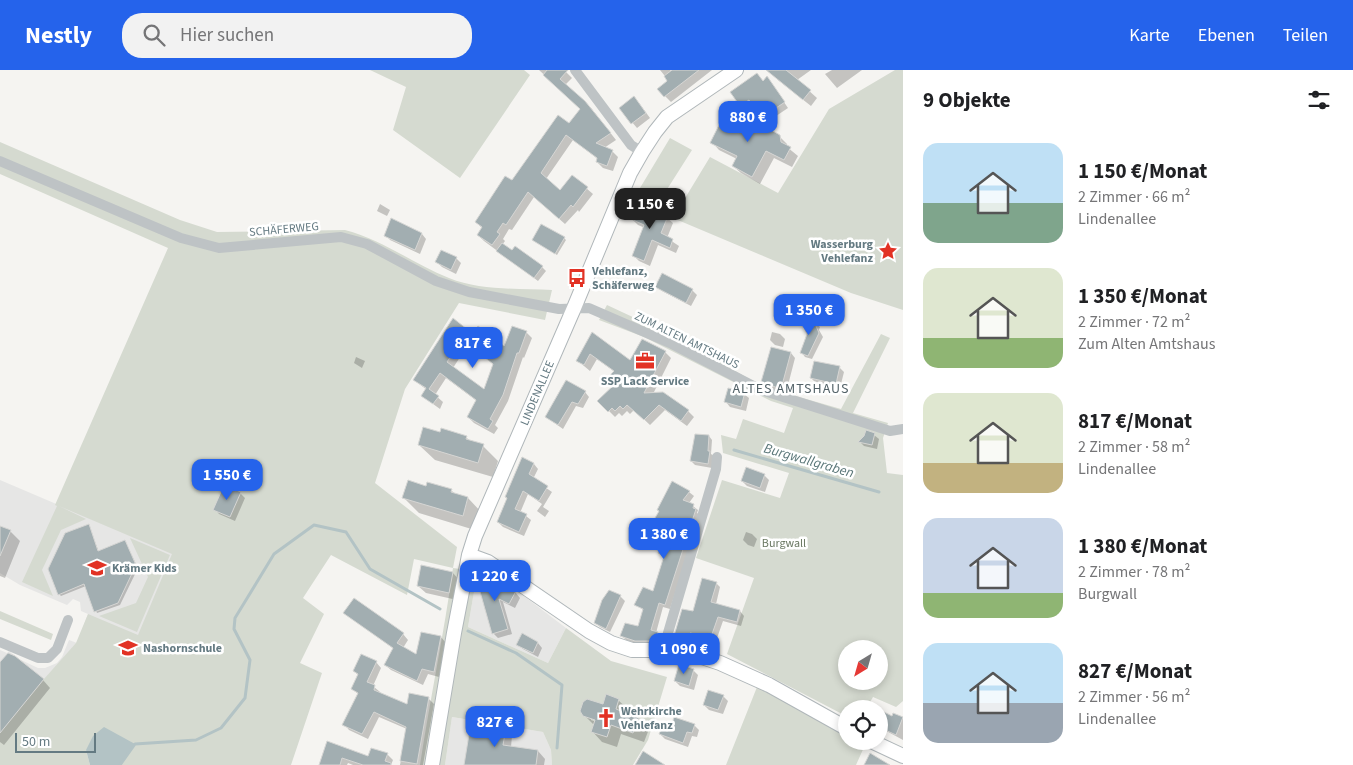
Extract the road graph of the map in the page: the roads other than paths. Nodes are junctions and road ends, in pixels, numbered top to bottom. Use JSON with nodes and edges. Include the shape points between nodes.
{"nodes":[{"id":1,"x":575,"y":70,"type":"edge"},
{"id":2,"x":736,"y":70,"type":"edge"},
{"id":3,"x":642,"y":152,"type":"junction"},
{"id":4,"x":0,"y":161,"type":"edge"},
{"id":5,"x":574,"y":308,"type":"junction"},
{"id":6,"x":903,"y":429,"type":"edge"},
{"id":7,"x":717,"y":457,"type":"dead end"},
{"id":8,"x":469,"y":555,"type":"junction"},
{"id":9,"x":68,"y":620,"type":"dead end"},
{"id":10,"x":0,"y":642,"type":"edge"},
{"id":11,"x":663,"y":650,"type":"junction"},
{"id":12,"x":838,"y":724,"type":"edge"},
{"id":13,"x":888,"y":749,"type":"edge"},
{"id":14,"x":903,"y":756,"type":"edge"},
{"id":15,"x":432,"y":765,"type":"edge"}],
"edges":[{"from":1,"to":3,"type":"street","via":[[630,145]]},
{"from":2,"to":3,"type":"main road","name":"LINDENALLEE","via":[[668,118]]},
{"from":3,"to":5,"type":"main road","name":"LINDENALLEE","via":[[630,173]]},
{"from":4,"to":5,"type":"street","name":"SCHÄFERWEG","via":[[181,238],[218,248],[341,237],[367,244],[436,281],[468,292],[559,309]]},
{"from":5,"to":6,"type":"street","name":"ZUM ALTEN AMTSHAUS","via":[[589,308],[672,344],[761,390],[890,431]]},
{"from":5,"to":8,"type":"main road","name":"LINDENALLEE"},
{"from":7,"to":11,"type":"street"},
{"from":8,"to":11,"type":"main road","via":[[488,562],[611,643],[632,650]]},
{"from":8,"to":15,"type":"main road","name":"LINDENALLEE"},
{"from":9,"to":10,"type":"street","via":[[57,649],[48,658],[38,658]]},
{"from":11,"to":12,"type":"main road","via":[[693,654],[720,663],[769,685]]},
{"from":13,"to":14,"type":"main road"}]}
